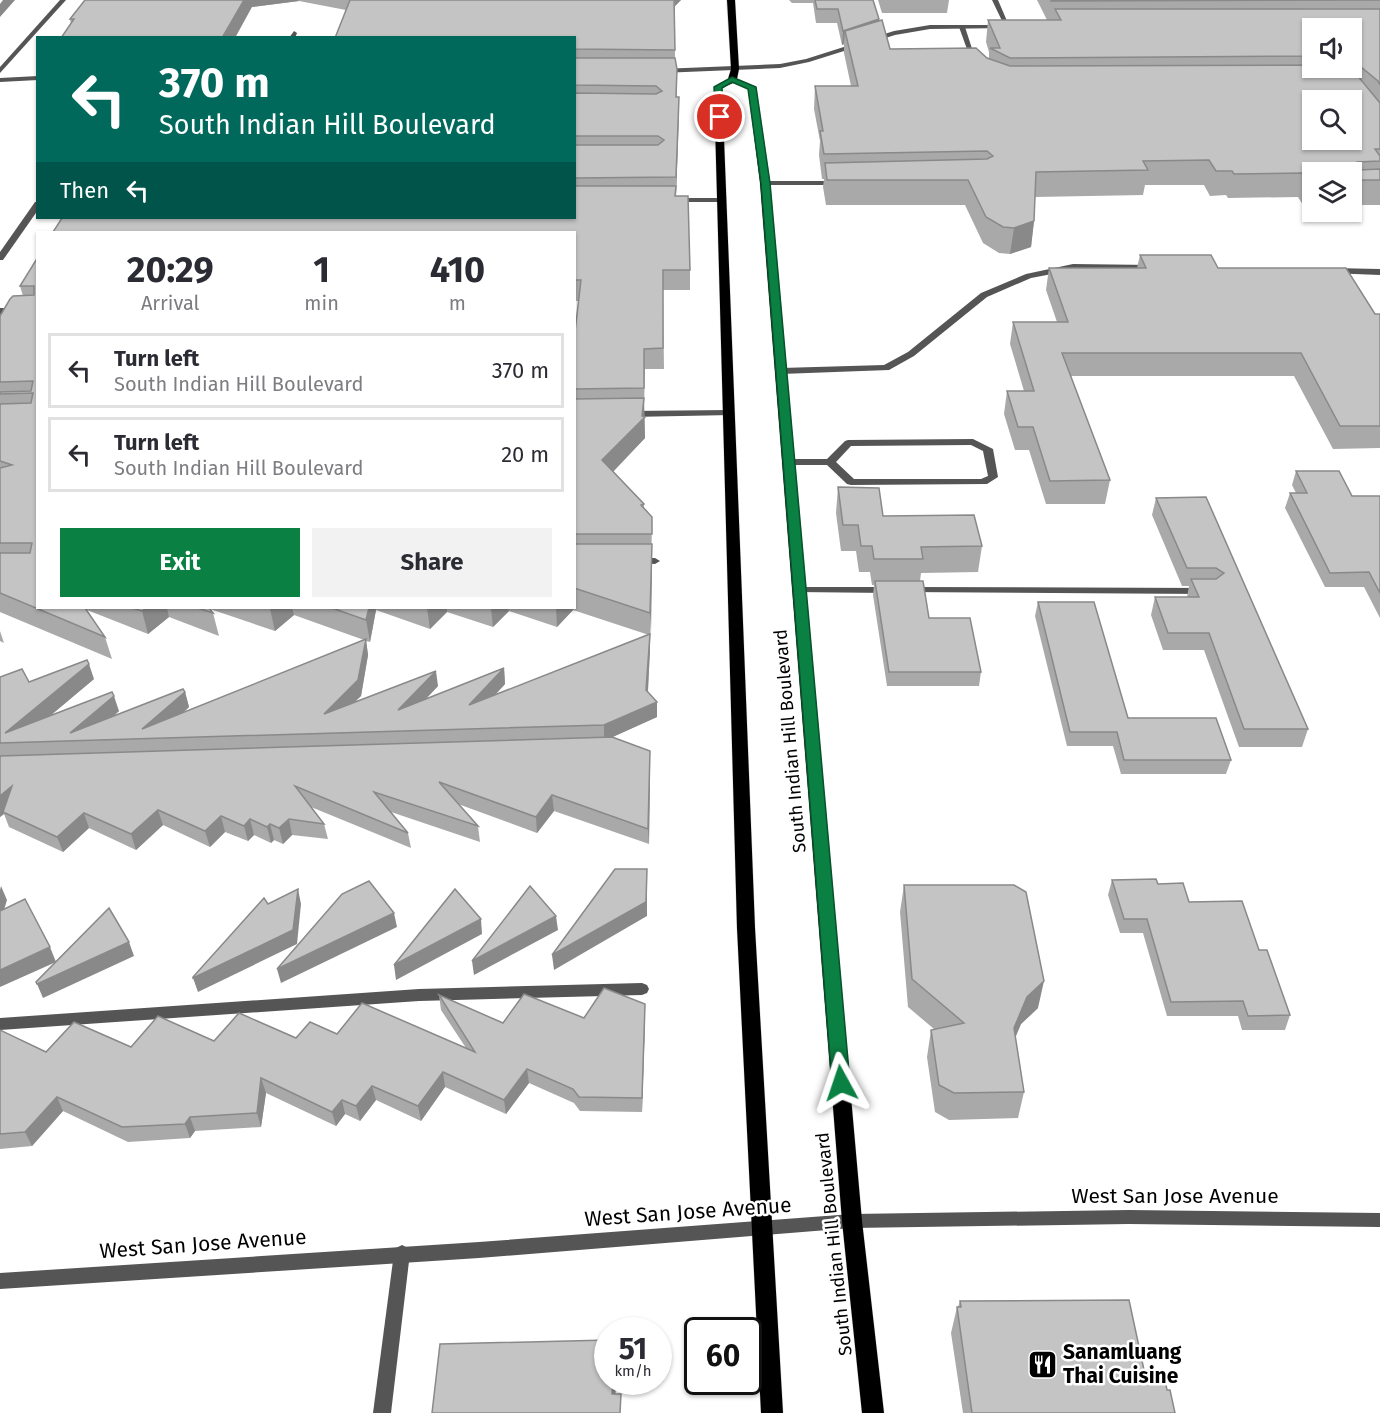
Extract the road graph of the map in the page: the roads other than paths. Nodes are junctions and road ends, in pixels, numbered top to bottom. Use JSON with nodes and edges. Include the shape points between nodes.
{"nodes":[{"id":1,"x":63,"y":0,"type":"edge"},
{"id":2,"x":731,"y":0,"type":"edge"},
{"id":3,"x":995,"y":0,"type":"edge"},
{"id":4,"x":962,"y":27,"type":"junction"},
{"id":5,"x":1008,"y":27,"type":"junction"},
{"id":6,"x":1020,"y":27,"type":"edge"},
{"id":7,"x":0,"y":71,"type":"edge"},
{"id":8,"x":654,"y":71,"type":"edge"},
{"id":9,"x":978,"y":71,"type":"edge"},
{"id":10,"x":734,"y":74,"type":"junction"},
{"id":11,"x":36,"y":78,"type":"edge"},
{"id":12,"x":0,"y":80,"type":"edge"},
{"id":13,"x":765,"y":183,"type":"junction"},
{"id":14,"x":843,"y":183,"type":"edge"},
{"id":15,"x":665,"y":200,"type":"edge"},
{"id":16,"x":722,"y":200,"type":"junction"},
{"id":17,"x":36,"y":207,"type":"edge"},
{"id":18,"x":0,"y":258,"type":"edge"},
{"id":19,"x":1167,"y":268,"type":"edge"},
{"id":20,"x":1320,"y":271,"type":"edge"},
{"id":21,"x":1380,"y":272,"type":"edge"},
{"id":22,"x":36,"y":310,"type":"edge"},
{"id":23,"x":0,"y":311,"type":"edge"},
{"id":24,"x":781,"y":370,"type":"junction"},
{"id":25,"x":729,"y":413,"type":"junction"},
{"id":26,"x":622,"y":414,"type":"edge"},
{"id":27,"x":789,"y":462,"type":"junction"},
{"id":28,"x":830,"y":462,"type":"junction"},
{"id":29,"x":621,"y":561,"type":"edge"},
{"id":30,"x":656,"y":561,"type":"dead end"},
{"id":31,"x":800,"y":590,"type":"junction"},
{"id":32,"x":1211,"y":591,"type":"edge"},
{"id":33,"x":642,"y":989,"type":"dead end"},
{"id":34,"x":0,"y":1024,"type":"edge"},
{"id":35,"x":1380,"y":1220,"type":"edge"},
{"id":36,"x":852,"y":1221,"type":"junction"},
{"id":37,"x":763,"y":1229,"type":"junction"},
{"id":38,"x":402,"y":1253,"type":"junction"},
{"id":39,"x":0,"y":1281,"type":"edge"},
{"id":40,"x":382,"y":1413,"type":"edge"},
{"id":41,"x":772,"y":1413,"type":"edge"},
{"id":42,"x":873,"y":1413,"type":"edge"}],
"edges":[{"from":1,"to":7,"type":"street"},
{"from":2,"to":10,"type":"main road"},
{"from":3,"to":5,"type":"street"},
{"from":4,"to":5,"type":"street"},
{"from":4,"to":9,"type":"street"},
{"from":4,"to":10,"type":"street","via":[[883,32],[807,61]]},
{"from":5,"to":6,"type":"street"},
{"from":8,"to":10,"type":"street"},
{"from":10,"to":13,"type":"main road","name":"South Indian Hill Boulevard","via":[[752,87]]},
{"from":10,"to":16,"type":"main road","via":[[718,87]]},
{"from":11,"to":12,"type":"street"},
{"from":13,"to":14,"type":"street"},
{"from":13,"to":24,"type":"main road","name":"South Indian Hill Boulevard"},
{"from":15,"to":16,"type":"street"},
{"from":16,"to":25,"type":"main road"},
{"from":17,"to":18,"type":"street"},
{"from":19,"to":24,"type":"street","via":[[1072,267],[1029,276],[984,295],[911,354],[886,368]]},
{"from":20,"to":21,"type":"street"},
{"from":22,"to":23,"type":"street"},
{"from":24,"to":27,"type":"main road","name":"South Indian Hill Boulevard"},
{"from":25,"to":26,"type":"street"},
{"from":25,"to":37,"type":"main road","via":[[746,928]]},
{"from":27,"to":28,"type":"street"},
{"from":27,"to":31,"type":"main road","name":"South Indian Hill Boulevard"},
{"from":28,"to":28,"type":"street","via":[[851,482],[982,482],[993,477],[988,449],[973,442],[848,443]]},
{"from":29,"to":30,"type":"street"},
{"from":31,"to":32,"type":"street"},
{"from":31,"to":36,"type":"main road","name":"South Indian Hill Boulevard"},
{"from":33,"to":34,"type":"street","via":[[419,995]]},
{"from":35,"to":36,"type":"street","name":"West San Jose Avenue","via":[[1129,1217]]},
{"from":36,"to":37,"type":"street","name":"West San Jose Avenue"},
{"from":36,"to":42,"type":"main road","name":"South Indian Hill Boulevard"},
{"from":37,"to":38,"type":"street","name":"West San Jose Avenue"},
{"from":37,"to":41,"type":"main road"},
{"from":38,"to":39,"type":"street","name":"West San Jose Avenue"},
{"from":38,"to":40,"type":"street"}]}
